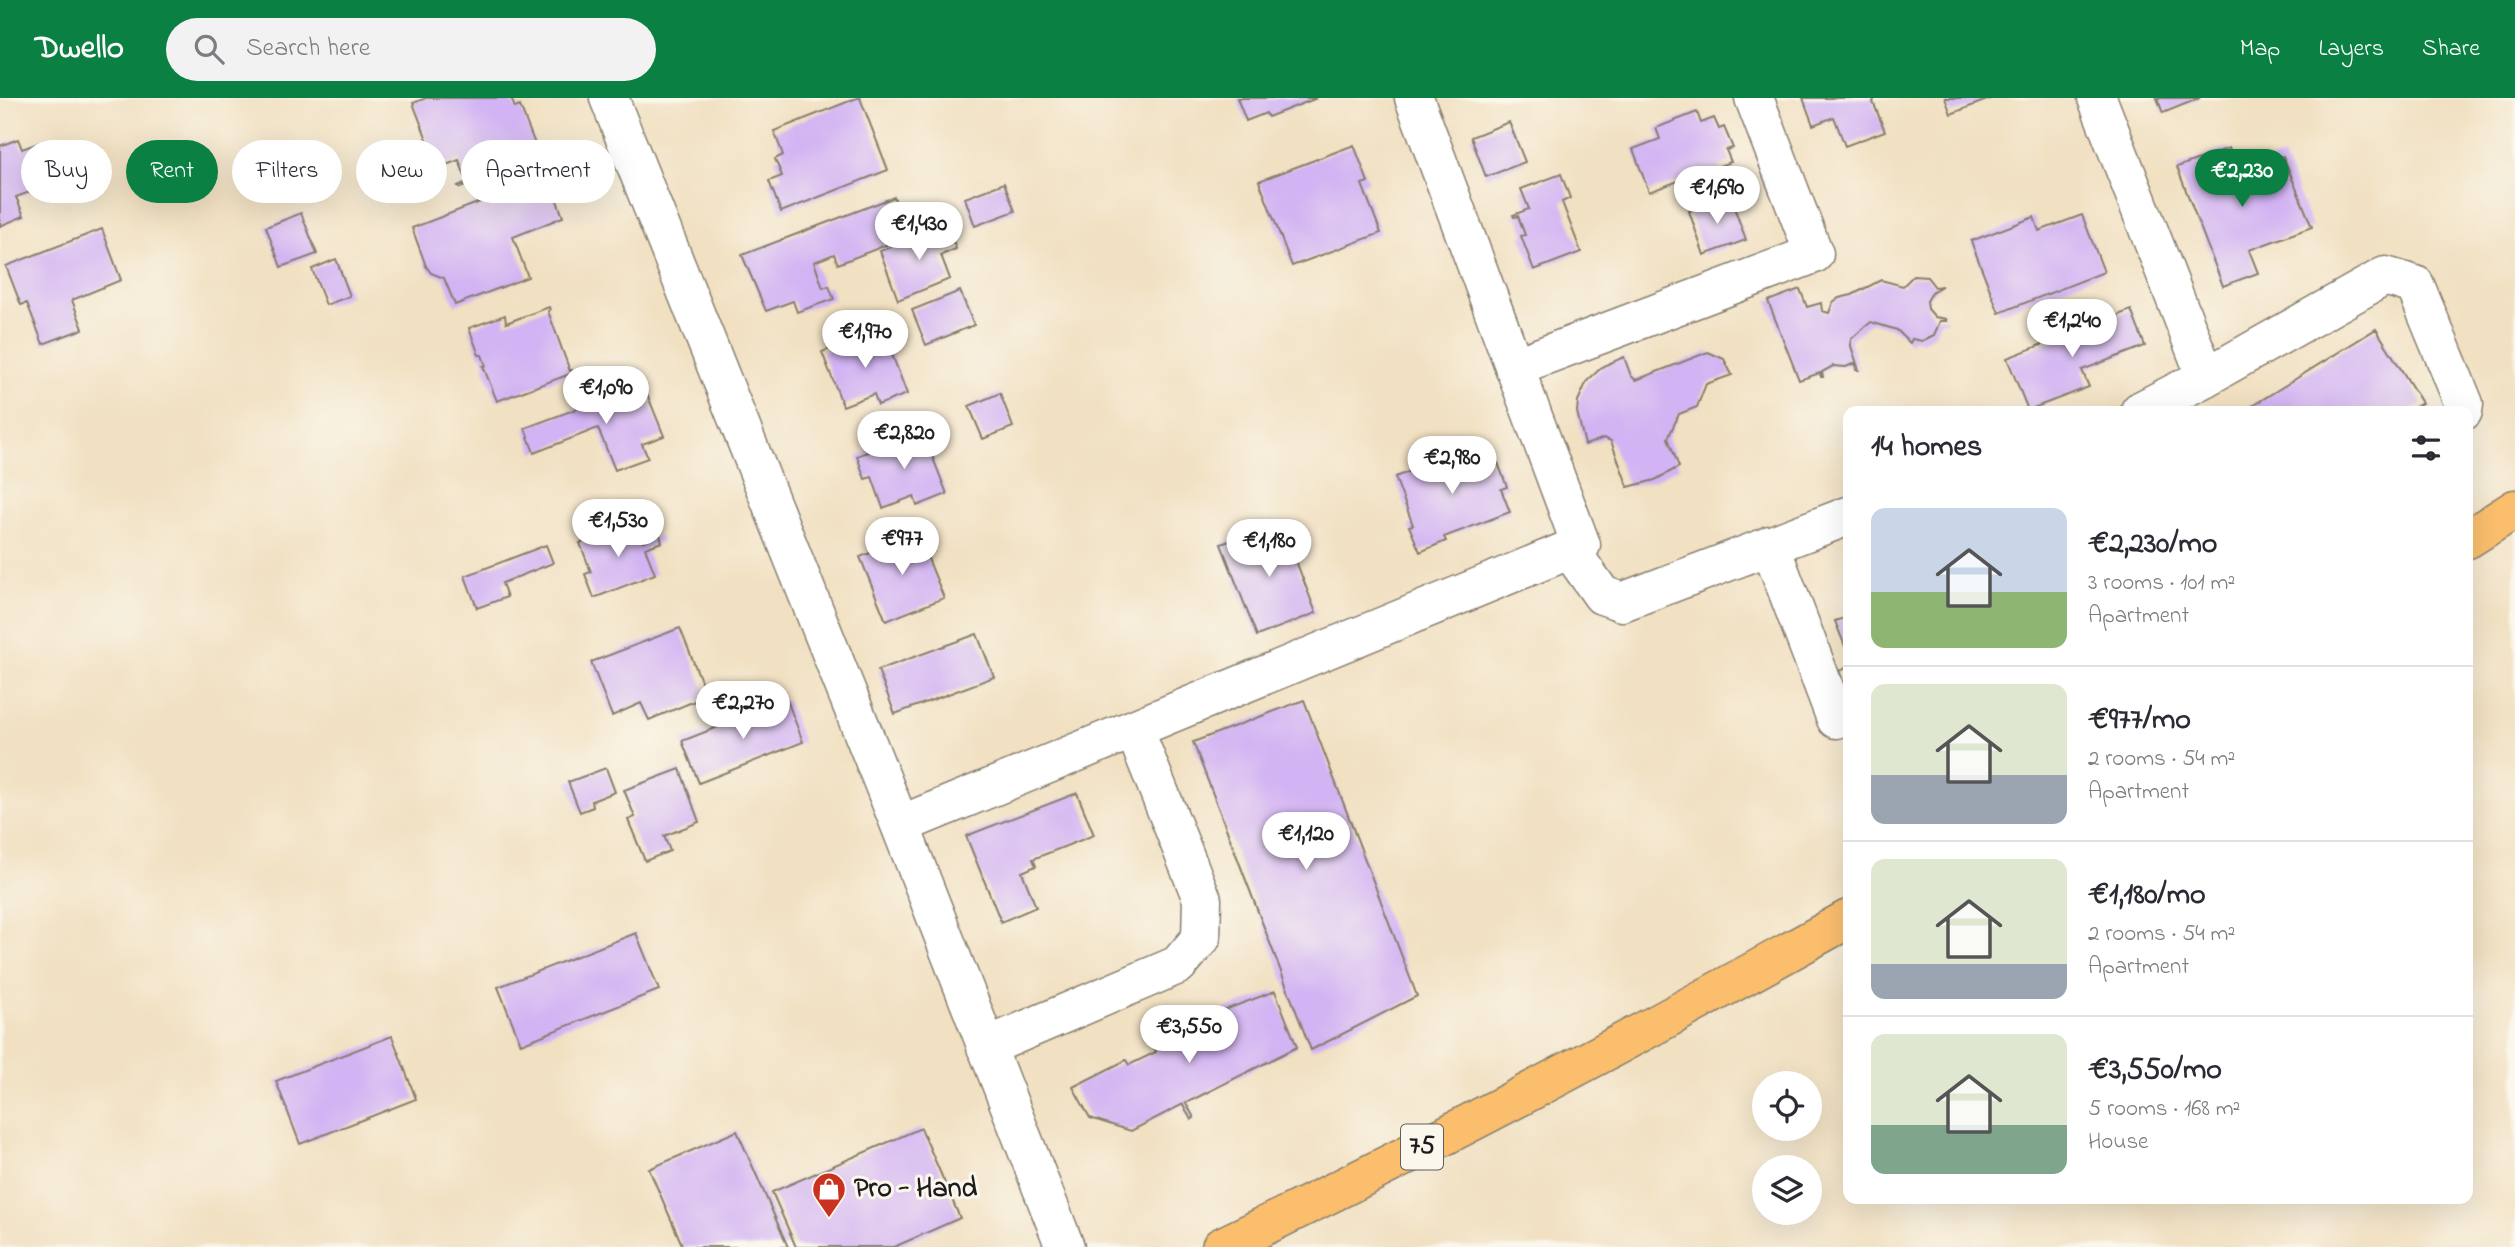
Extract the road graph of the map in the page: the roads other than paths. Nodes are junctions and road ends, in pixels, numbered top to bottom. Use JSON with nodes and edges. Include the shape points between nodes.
{"nodes":[{"id":1,"x":609,"y":98,"type":"edge"},
{"id":2,"x":1414,"y":98,"type":"edge"},
{"id":3,"x":1754,"y":98,"type":"edge"},
{"id":4,"x":2097,"y":98,"type":"edge"},
{"id":5,"x":1514,"y":367,"type":"junction"},
{"id":6,"x":2206,"y":377,"type":"junction"},
{"id":7,"x":2150,"y":406,"type":"edge"},
{"id":8,"x":2464,"y":406,"type":"edge"},
{"id":9,"x":2515,"y":509,"type":"edge"},
{"id":10,"x":1843,"y":518,"type":"edge"},
{"id":11,"x":2473,"y":536,"type":"edge"},
{"id":12,"x":1770,"y":545,"type":"junction"},
{"id":13,"x":1570,"y":550,"type":"junction"},
{"id":14,"x":1836,"y":719,"type":"dead end"},
{"id":15,"x":1134,"y":729,"type":"junction"},
{"id":16,"x":900,"y":825,"type":"junction"},
{"id":17,"x":1843,"y":922,"type":"edge"},
{"id":18,"x":986,"y":1047,"type":"junction"},
{"id":19,"x":1065,"y":1247,"type":"edge"},
{"id":20,"x":1221,"y":1247,"type":"edge"}],
"edges":[{"from":1,"to":16,"type":"street"},
{"from":2,"to":5,"type":"street"},
{"from":3,"to":5,"type":"street","via":[[1814,254]]},
{"from":4,"to":6,"type":"street"},
{"from":5,"to":13,"type":"street","via":[[1581,545]]},
{"from":6,"to":7,"type":"street"},
{"from":6,"to":8,"type":"street","via":[[2385,276],[2415,285]]},
{"from":9,"to":11,"type":"main road"},
{"from":10,"to":12,"type":"street"},
{"from":12,"to":13,"type":"street","via":[[1622,602],[1602,595]]},
{"from":12,"to":14,"type":"street"},
{"from":13,"to":15,"type":"street"},
{"from":15,"to":16,"type":"street"},
{"from":15,"to":18,"type":"street","via":[[1202,899],[1201,938],[1178,964]]},
{"from":16,"to":18,"type":"street"},
{"from":17,"to":20,"type":"main road","number":"75","via":[[1623,1044]]},
{"from":18,"to":19,"type":"street"}]}
